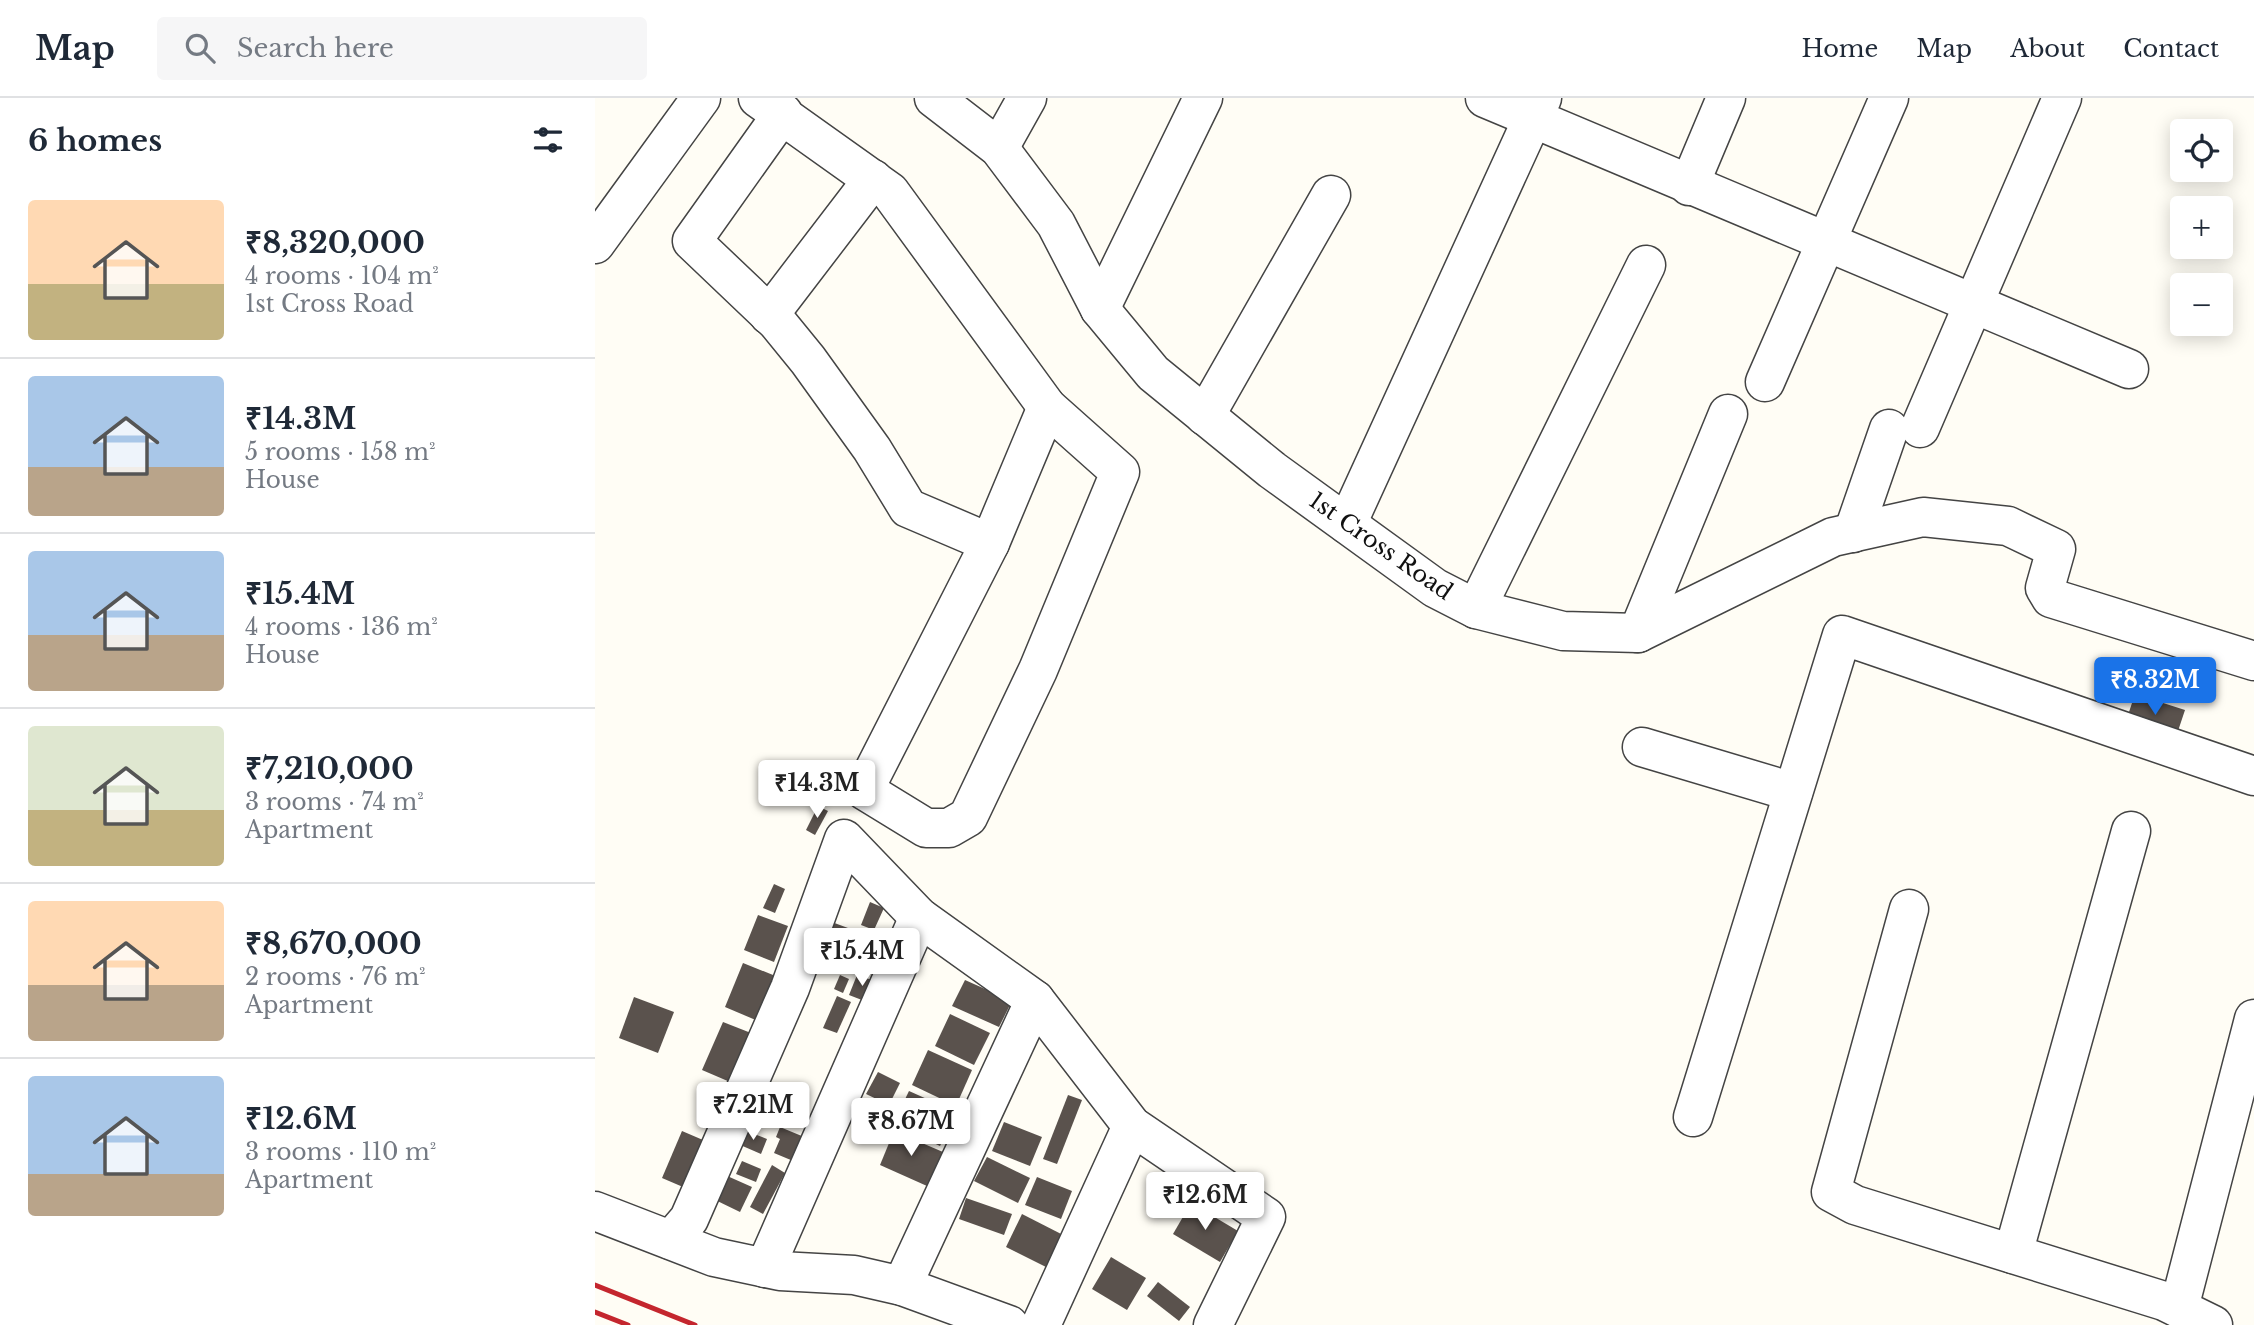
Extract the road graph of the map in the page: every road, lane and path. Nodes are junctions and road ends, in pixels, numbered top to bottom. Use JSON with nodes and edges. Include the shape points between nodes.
{"nodes":[{"id":1,"x":701,"y":98,"type":"edge"},
{"id":2,"x":934,"y":98,"type":"edge"},
{"id":3,"x":1027,"y":98,"type":"edge"},
{"id":4,"x":1203,"y":98,"type":"edge"},
{"id":5,"x":1485,"y":98,"type":"edge"},
{"id":6,"x":1726,"y":98,"type":"edge"},
{"id":7,"x":1889,"y":98,"type":"edge"},
{"id":8,"x":2062,"y":98,"type":"edge"},
{"id":9,"x":771,"y":106,"type":"edge"},
{"id":10,"x":1537,"y":109,"type":"edge"},
{"id":11,"x":999,"y":148,"type":"junction"},
{"id":12,"x":873,"y":179,"type":"junction"},
{"id":13,"x":1689,"y":186,"type":"junction"},
{"id":14,"x":1331,"y":195,"type":"dead end"},
{"id":15,"x":1826,"y":243,"type":"junction"},
{"id":16,"x":595,"y":244,"type":"edge"},
{"id":17,"x":1646,"y":265,"type":"dead end"},
{"id":18,"x":1973,"y":304,"type":"junction"},
{"id":19,"x":1100,"y":309,"type":"junction"},
{"id":20,"x":769,"y":315,"type":"junction"},
{"id":21,"x":2129,"y":369,"type":"dead end"},
{"id":22,"x":1765,"y":382,"type":"dead end"},
{"id":23,"x":1047,"y":407,"type":"junction"},
{"id":24,"x":1728,"y":414,"type":"dead end"},
{"id":25,"x":1205,"y":416,"type":"junction"},
{"id":26,"x":1347,"y":524,"type":"junction"},
{"id":27,"x":1853,"y":533,"type":"junction"},
{"id":28,"x":990,"y":542,"type":"junction"},
{"id":29,"x":1476,"y":609,"type":"junction"},
{"id":30,"x":1638,"y":633,"type":"junction"},
{"id":31,"x":2254,"y":661,"type":"edge"},
{"id":32,"x":1641,"y":747,"type":"dead end"},
{"id":33,"x":2254,"y":776,"type":"edge"},
{"id":34,"x":1793,"y":792,"type":"junction"},
{"id":35,"x":2131,"y":831,"type":"dead end"},
{"id":36,"x":1909,"y":909,"type":"dead end"},
{"id":37,"x":919,"y":917,"type":"junction"},
{"id":38,"x":1035,"y":1000,"type":"junction"},
{"id":39,"x":2254,"y":1019,"type":"edge"},
{"id":40,"x":1693,"y":1117,"type":"dead end"},
{"id":41,"x":1132,"y":1126,"type":"junction"},
{"id":42,"x":595,"y":1211,"type":"edge"},
{"id":43,"x":671,"y":1240,"type":"junction"},
{"id":44,"x":2013,"y":1254,"type":"junction"},
{"id":45,"x":765,"y":1268,"type":"junction"},
{"id":46,"x":902,"y":1286,"type":"junction"},
{"id":47,"x":2179,"y":1308,"type":"junction"},
{"id":48,"x":1009,"y":1325,"type":"edge"},
{"id":49,"x":1041,"y":1325,"type":"edge"},
{"id":50,"x":1213,"y":1325,"type":"edge"},
{"id":51,"x":2213,"y":1325,"type":"edge"}],
"edges":[{"from":1,"to":16,"type":"street"},
{"from":2,"to":11,"type":"street","name":"1st Cross Road"},
{"from":3,"to":11,"type":"street"},
{"from":4,"to":19,"type":"street"},
{"from":5,"to":10,"type":"street"},
{"from":6,"to":13,"type":"street"},
{"from":7,"to":15,"type":"street"},
{"from":8,"to":18,"type":"street"},
{"from":9,"to":12,"type":"street"},
{"from":9,"to":20,"type":"street","via":[[692,240]]},
{"from":10,"to":13,"type":"street"},
{"from":10,"to":26,"type":"street"},
{"from":11,"to":19,"type":"street","name":"1st Cross Road","via":[[1056,224]]},
{"from":12,"to":20,"type":"street"},
{"from":12,"to":23,"type":"street","via":[[890,192]]},
{"from":13,"to":15,"type":"street"},
{"from":14,"to":25,"type":"street"},
{"from":15,"to":18,"type":"street"},
{"from":15,"to":22,"type":"street"},
{"from":17,"to":29,"type":"street"},
{"from":18,"to":21,"type":"street"},
{"from":18,"to":27,"type":"street","via":[[1904,428]]},
{"from":19,"to":25,"type":"street","name":"1st Cross Road","via":[[1153,373]]},
{"from":20,"to":28,"type":"street","via":[[808,360],[908,508]]},
{"from":23,"to":28,"type":"street"},
{"from":23,"to":28,"type":"street","via":[[1120,472],[1038,670],[968,817],[949,828],[926,828],[864,790]]},
{"from":24,"to":30,"type":"street"},
{"from":25,"to":26,"type":"street","name":"1st Cross Road"},
{"from":26,"to":29,"type":"street","name":"1st Cross Road","via":[[1435,588]]},
{"from":27,"to":30,"type":"street","name":"1st Cross Road","via":[[1833,537]]},
{"from":27,"to":31,"type":"street","name":"1st Cross Road","via":[[1923,517],[2008,526],[2056,549],[2045,588],[2051,598]]},
{"from":29,"to":30,"type":"street","name":"1st Cross Road","via":[[1563,631]]},
{"from":32,"to":34,"type":"street"},
{"from":33,"to":34,"type":"street","via":[[1842,635]]},
{"from":34,"to":40,"type":"street"},
{"from":35,"to":44,"type":"street"},
{"from":36,"to":44,"type":"street","via":[[1831,1192],[1855,1205]]},
{"from":37,"to":38,"type":"street"},
{"from":37,"to":43,"type":"street","via":[[844,839],[790,988],[689,1219]]},
{"from":37,"to":45,"type":"street"},
{"from":38,"to":41,"type":"street"},
{"from":38,"to":46,"type":"street"},
{"from":39,"to":47,"type":"street"},
{"from":41,"to":49,"type":"street"},
{"from":41,"to":50,"type":"street","via":[[1266,1217]]},
{"from":42,"to":43,"type":"street"},
{"from":43,"to":45,"type":"street","via":[[714,1257]]},
{"from":44,"to":47,"type":"street"},
{"from":45,"to":46,"type":"street","via":[[854,1275]]},
{"from":46,"to":48,"type":"street"},
{"from":47,"to":51,"type":"street"}]}
